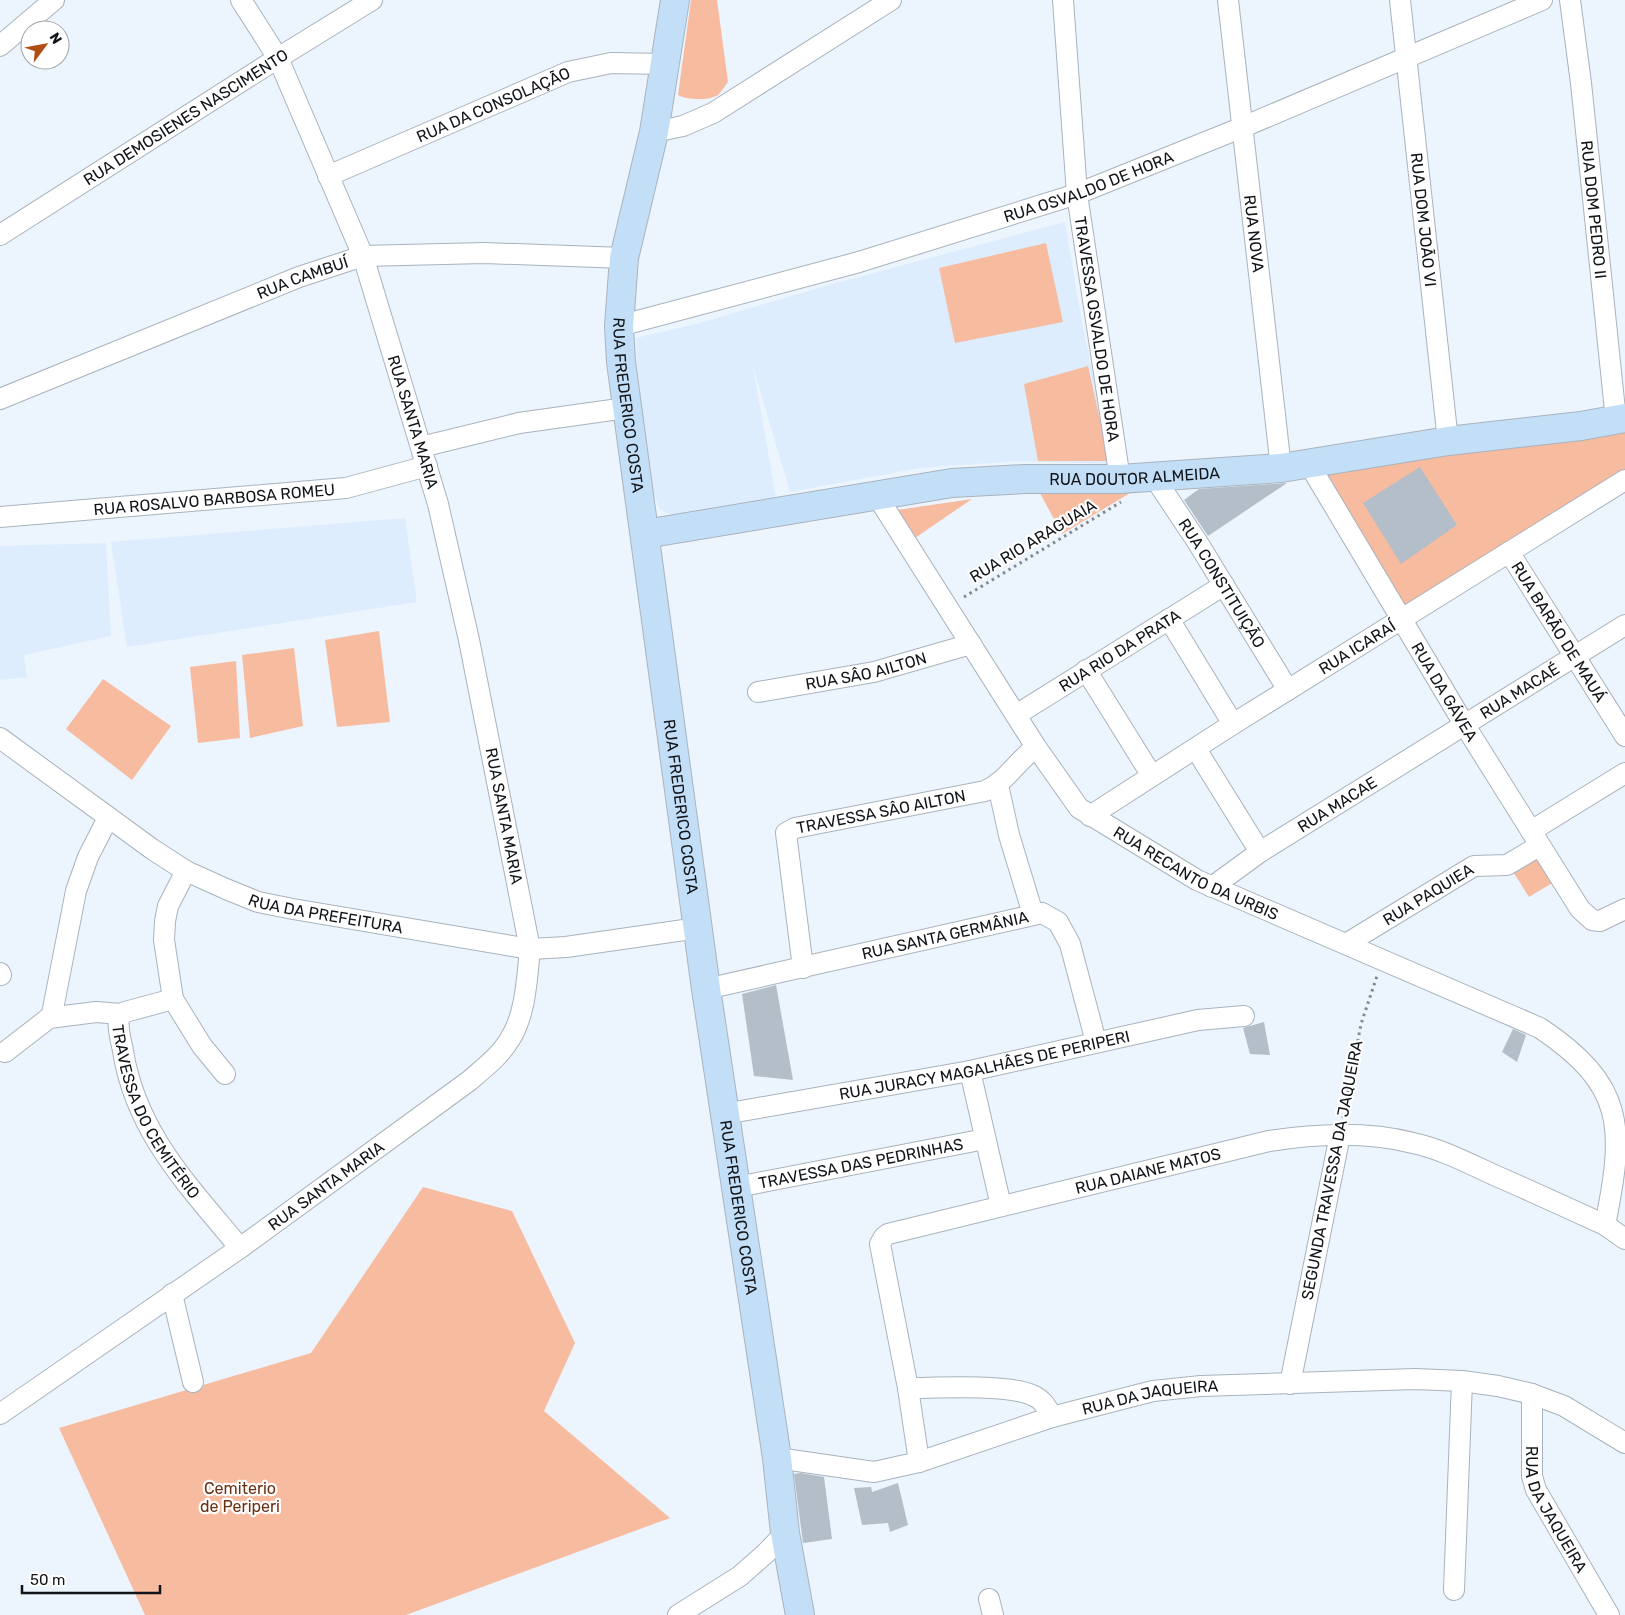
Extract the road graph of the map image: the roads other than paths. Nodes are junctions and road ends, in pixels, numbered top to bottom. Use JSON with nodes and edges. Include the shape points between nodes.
{"nodes":[{"id":1,"x":54,"y":0,"type":"edge"},
{"id":2,"x":241,"y":0,"type":"edge"},
{"id":3,"x":372,"y":0,"type":"edge"},
{"id":4,"x":675,"y":0,"type":"edge"},
{"id":5,"x":891,"y":0,"type":"edge"},
{"id":6,"x":1063,"y":0,"type":"edge"},
{"id":7,"x":1228,"y":0,"type":"edge"},
{"id":8,"x":1400,"y":0,"type":"edge"},
{"id":9,"x":1542,"y":0,"type":"edge"},
{"id":10,"x":1570,"y":0,"type":"edge"},
{"id":11,"x":0,"y":46,"type":"edge"},
{"id":12,"x":278,"y":58,"type":"junction"},
{"id":13,"x":1407,"y":59,"type":"junction"},
{"id":14,"x":666,"y":64,"type":"junction"},
{"id":15,"x":1243,"y":127,"type":"junction"},
{"id":16,"x":654,"y":132,"type":"junction"},
{"id":17,"x":328,"y":176,"type":"junction"},
{"id":18,"x":1077,"y":194,"type":"junction"},
{"id":19,"x":0,"y":235,"type":"edge"},
{"id":20,"x":363,"y":256,"type":"junction"},
{"id":21,"x":624,"y":258,"type":"junction"},
{"id":22,"x":619,"y":326,"type":"junction"},
{"id":23,"x":0,"y":399,"type":"edge"},
{"id":24,"x":626,"y":408,"type":"junction"},
{"id":25,"x":1621,"y":419,"type":"edge"},
{"id":26,"x":1448,"y":441,"type":"junction"},
{"id":27,"x":421,"y":447,"type":"junction"},
{"id":28,"x":1309,"y":464,"type":"junction"},
{"id":29,"x":427,"y":466,"type":"junction"},
{"id":30,"x":1281,"y":468,"type":"junction"},
{"id":31,"x":1154,"y":477,"type":"junction"},
{"id":32,"x":1625,"y":480,"type":"edge"},
{"id":33,"x":1121,"y":490,"type":"junction"},
{"id":34,"x":877,"y":496,"type":"junction"},
{"id":35,"x":0,"y":517,"type":"edge"},
{"id":36,"x":645,"y":534,"type":"junction"},
{"id":37,"x":1509,"y":552,"type":"junction"},
{"id":38,"x":1224,"y":585,"type":"junction"},
{"id":39,"x":1168,"y":619,"type":"junction"},
{"id":40,"x":1400,"y":619,"type":"junction"},
{"id":41,"x":1625,"y":625,"type":"edge"},
{"id":42,"x":971,"y":644,"type":"junction"},
{"id":43,"x":1574,"y":655,"type":"junction"},
{"id":44,"x":1086,"y":670,"type":"junction"},
{"id":45,"x":1288,"y":690,"type":"junction"},
{"id":46,"x":758,"y":692,"type":"dead end"},
{"id":47,"x":1016,"y":715,"type":"junction"},
{"id":48,"x":1233,"y":724,"type":"junction"},
{"id":49,"x":1464,"y":724,"type":"junction"},
{"id":50,"x":1625,"y":736,"type":"edge"},
{"id":51,"x":0,"y":738,"type":"edge"},
{"id":52,"x":1036,"y":747,"type":"junction"},
{"id":53,"x":1196,"y":749,"type":"junction"},
{"id":54,"x":1625,"y":773,"type":"edge"},
{"id":55,"x":1152,"y":776,"type":"junction"},
{"id":56,"x":998,"y":785,"type":"junction"},
{"id":57,"x":1090,"y":816,"type":"junction"},
{"id":58,"x":108,"y":818,"type":"junction"},
{"id":59,"x":1535,"y":838,"type":"junction"},
{"id":60,"x":1260,"y":852,"type":"junction"},
{"id":61,"x":186,"y":871,"type":"junction"},
{"id":62,"x":1212,"y":886,"type":"junction"},
{"id":63,"x":1625,"y":909,"type":"edge"},
{"id":64,"x":1033,"y":914,"type":"junction"},
{"id":65,"x":698,"y":928,"type":"junction"},
{"id":66,"x":1346,"y":944,"type":"junction"},
{"id":67,"x":530,"y":949,"type":"junction"},
{"id":68,"x":803,"y":968,"type":"junction"},
{"id":69,"x":706,"y":989,"type":"junction"},
{"id":70,"x":173,"y":999,"type":"junction"},
{"id":71,"x":121,"y":1014,"type":"junction"},
{"id":72,"x":1244,"y":1016,"type":"dead end"},
{"id":73,"x":49,"y":1018,"type":"junction"},
{"id":74,"x":1096,"y":1042,"type":"junction"},
{"id":75,"x":5,"y":1052,"type":"dead end"},
{"id":76,"x":970,"y":1071,"type":"junction"},
{"id":77,"x":226,"y":1074,"type":"dead end"},
{"id":78,"x":724,"y":1114,"type":"junction"},
{"id":79,"x":1623,"y":1123,"type":"edge"},
{"id":80,"x":1340,"y":1134,"type":"junction"},
{"id":81,"x":985,"y":1139,"type":"junction"},
{"id":82,"x":737,"y":1187,"type":"junction"},
{"id":83,"x":1001,"y":1206,"type":"junction"},
{"id":84,"x":1605,"y":1225,"type":"junction"},
{"id":85,"x":1625,"y":1239,"type":"edge"},
{"id":86,"x":240,"y":1248,"type":"junction"},
{"id":87,"x":172,"y":1294,"type":"junction"},
{"id":88,"x":1462,"y":1381,"type":"junction"},
{"id":89,"x":193,"y":1382,"type":"dead end"},
{"id":90,"x":1290,"y":1384,"type":"junction"},
{"id":91,"x":908,"y":1388,"type":"junction"},
{"id":92,"x":1532,"y":1394,"type":"junction"},
{"id":93,"x":0,"y":1414,"type":"edge"},
{"id":94,"x":1052,"y":1417,"type":"junction"},
{"id":95,"x":1625,"y":1443,"type":"edge"},
{"id":96,"x":777,"y":1458,"type":"junction"},
{"id":97,"x":919,"y":1462,"type":"junction"},
{"id":98,"x":785,"y":1533,"type":"junction"},
{"id":99,"x":1454,"y":1590,"type":"dead end"},
{"id":100,"x":678,"y":1615,"type":"edge"},
{"id":101,"x":800,"y":1615,"type":"edge"},
{"id":102,"x":1609,"y":1615,"type":"edge"}],
"edges":[{"from":1,"to":11,"type":"street"},
{"from":2,"to":12,"type":"street","name":"RUA SANTA MARIA"},
{"from":3,"to":12,"type":"street","name":"RUA DEMOSIENES NASCIMENTO"},
{"from":4,"to":14,"type":"main road","name":"RUA FREDERICO COSTA"},
{"from":5,"to":16,"type":"street","via":[[713,113],[683,126]]},
{"from":6,"to":18,"type":"street","name":"TRAVESSA OSVALDO DE HORA"},
{"from":7,"to":15,"type":"street","name":"RUA NOVA"},
{"from":8,"to":13,"type":"street","name":"RUA DOM JOÃO VI"},
{"from":9,"to":13,"type":"street","name":"RUA OSVALDO DE HORA"},
{"from":10,"to":25,"type":"street","name":"RUA DOM PEDRO II"},
{"from":12,"to":17,"type":"street","name":"RUA SANTA MARIA"},
{"from":12,"to":19,"type":"street","name":"RUA DEMOSIENES NASCIMENTO"},
{"from":13,"to":15,"type":"street","name":"RUA OSVALDO DE HORA"},
{"from":13,"to":26,"type":"street","name":"RUA DOM JOÃO VI"},
{"from":14,"to":16,"type":"main road","name":"RUA FREDERICO COSTA"},
{"from":14,"to":17,"type":"street","name":"RUA DA CONSOLAÇÃO","via":[[611,63],[568,72]]},
{"from":15,"to":18,"type":"street","name":"RUA OSVALDO DE HORA"},
{"from":15,"to":30,"type":"street","name":"RUA NOVA"},
{"from":16,"to":21,"type":"main road","name":"RUA FREDERICO COSTA"},
{"from":17,"to":20,"type":"street","name":"RUA SANTA MARIA"},
{"from":18,"to":22,"type":"street","name":"RUA OSVALDO DE HORA","via":[[859,262]]},
{"from":18,"to":33,"type":"street","name":"TRAVESSA OSVALDO DE HORA"},
{"from":20,"to":21,"type":"street","name":"RUA CAMBUÍ","via":[[484,253]]},
{"from":20,"to":23,"type":"street","name":"RUA CAMBUÍ","via":[[299,277]]},
{"from":20,"to":27,"type":"street","name":"RUA SANTA MARIA"},
{"from":21,"to":22,"type":"main road","name":"RUA FREDERICO COSTA"},
{"from":22,"to":24,"type":"main road","name":"RUA FREDERICO COSTA"},
{"from":24,"to":27,"type":"street","via":[[519,423]]},
{"from":24,"to":36,"type":"main road","name":"RUA FREDERICO COSTA"},
{"from":25,"to":26,"type":"main road","name":"RUA DOUTOR ALMEIDA"},
{"from":26,"to":28,"type":"main road","name":"RUA DOUTOR ALMEIDA"},
{"from":27,"to":29,"type":"street","name":"RUA SANTA MARIA"},
{"from":28,"to":30,"type":"main road","name":"RUA DOUTOR ALMEIDA"},
{"from":28,"to":40,"type":"street","name":"RUA DA GÁVEA"},
{"from":29,"to":35,"type":"street","name":"RUA ROSALVO BARBOSA ROMEU","via":[[346,488]]},
{"from":29,"to":67,"type":"street","name":"RUA SANTA MARIA","via":[[469,640]]},
{"from":30,"to":31,"type":"main road","name":"RUA DOUTOR ALMEIDA"},
{"from":31,"to":33,"type":"main road","name":"RUA DOUTOR ALMEIDA"},
{"from":31,"to":38,"type":"street","name":"RUA CONSTITUIÇÃO"},
{"from":32,"to":37,"type":"street","name":"RUA ICARAÍ"},
{"from":33,"to":34,"type":"main road","name":"RUA DOUTOR ALMEIDA","via":[[1044,478],[952,483]]},
{"from":34,"to":36,"type":"main road","name":"RUA DOUTOR ALMEIDA"},
{"from":34,"to":42,"type":"street","name":"RUA RECANTO DA URBIS"},
{"from":36,"to":65,"type":"main road","name":"RUA FREDERICO COSTA"},
{"from":37,"to":40,"type":"street","name":"RUA ICARAÍ"},
{"from":37,"to":43,"type":"street","name":"RUA BARÃO DE MAUÁ"},
{"from":38,"to":39,"type":"street","name":"RUA RIO DA PRATA"},
{"from":38,"to":45,"type":"street","name":"RUA CONSTITUIÇÃO"},
{"from":39,"to":44,"type":"street","name":"RUA RIO DA PRATA"},
{"from":39,"to":48,"type":"street"},
{"from":40,"to":45,"type":"street","name":"RUA ICARAÍ"},
{"from":40,"to":49,"type":"street","name":"RUA DA GÁVEA"},
{"from":41,"to":43,"type":"street","name":"RUA MACAÉ"},
{"from":42,"to":46,"type":"street","name":"RUA SÂO AILTON","via":[[874,672]]},
{"from":42,"to":47,"type":"street","name":"RUA RECANTO DA URBIS"},
{"from":43,"to":49,"type":"street","name":"RUA MACAÉ"},
{"from":43,"to":50,"type":"street","name":"RUA BARÃO DE MAUÁ"},
{"from":44,"to":47,"type":"street","name":"RUA RIO DA PRATA"},
{"from":44,"to":55,"type":"street"},
{"from":45,"to":48,"type":"street","name":"RUA ICARAÍ"},
{"from":47,"to":52,"type":"street","name":"RUA RECANTO DA URBIS"},
{"from":48,"to":53,"type":"street","name":"RUA ICARAÍ"},
{"from":49,"to":59,"type":"street","name":"RUA DA GÁVEA"},
{"from":49,"to":60,"type":"street","name":"RUA MACAE"},
{"from":51,"to":58,"type":"street","name":"RUA DA PREFEITURA"},
{"from":52,"to":56,"type":"street","name":"TRAVESSA SÂO AILTON"},
{"from":52,"to":57,"type":"street","name":"RUA RECANTO DA URBIS","via":[[1069,797]]},
{"from":53,"to":55,"type":"street","name":"RUA ICARAÍ"},
{"from":53,"to":60,"type":"street"},
{"from":54,"to":59,"type":"street","name":"RUA PAQUIEA"},
{"from":55,"to":57,"type":"street","name":"RUA ICARAÍ"},
{"from":56,"to":64,"type":"street"},
{"from":56,"to":68,"type":"street","name":"TRAVESSA SÂO AILTON","via":[[977,793],[795,828],[786,833]]},
{"from":57,"to":62,"type":"street","name":"RUA RECANTO DA URBIS"},
{"from":58,"to":61,"type":"street","name":"RUA DA PREFEITURA"},
{"from":58,"to":73,"type":"street","via":[[88,857],[76,891]]},
{"from":59,"to":63,"type":"street","name":"RUA DA GÁVEA","via":[[1592,920],[1600,921]]},
{"from":59,"to":66,"type":"street","name":"RUA PAQUIEA","via":[[1507,865],[1474,866]]},
{"from":60,"to":62,"type":"street","name":"RUA MACAE"},
{"from":61,"to":67,"type":"street","name":"RUA DA PREFEITURA","via":[[258,902]]},
{"from":61,"to":70,"type":"street","via":[[168,906],[165,921],[164,940]]},
{"from":62,"to":66,"type":"street","name":"RUA RECANTO DA URBIS"},
{"from":64,"to":68,"type":"street","name":"RUA SANTA GERMÂNIA"},
{"from":64,"to":74,"type":"street","name":"RUA SANTA GERMÂNIA","via":[[1050,916],[1064,931]]},
{"from":65,"to":67,"type":"street","name":"RUA DA PREFEITURA"},
{"from":65,"to":69,"type":"main road","name":"RUA FREDERICO COSTA"},
{"from":66,"to":79,"type":"street","name":"RUA RECANTO DA URBIS","via":[[1540,1028],[1570,1046],[1603,1080]]},
{"from":67,"to":86,"type":"street","name":"RUA SANTA MARIA","via":[[520,1012],[511,1039],[492,1061],[470,1081]]},
{"from":68,"to":69,"type":"street","name":"RUA SANTA GERMÂNIA"},
{"from":69,"to":78,"type":"main road","name":"RUA FREDERICO COSTA"},
{"from":70,"to":71,"type":"street","name":"TRAVESSA DO CEMITÉRIO"},
{"from":70,"to":77,"type":"street","via":[[202,1046]]},
{"from":71,"to":73,"type":"street","via":[[102,1012]]},
{"from":71,"to":86,"type":"street","name":"TRAVESSA DO CEMITÉRIO","via":[[118,1022],[124,1058],[132,1091],[145,1123],[164,1156]]},
{"from":72,"to":74,"type":"street","name":"RUA JURACY MAGALHÂES DE PERIPERI","via":[[1198,1020]]},
{"from":73,"to":75,"type":"street"},
{"from":74,"to":76,"type":"street","name":"RUA JURACY MAGALHÂES DE PERIPERI"},
{"from":76,"to":78,"type":"street","name":"RUA JURACY MAGALHÂES DE PERIPERI"},
{"from":76,"to":81,"type":"street"},
{"from":78,"to":82,"type":"main road","name":"RUA FREDERICO COSTA"},
{"from":79,"to":84,"type":"street","name":"RUA RECANTO DA URBIS","via":[[1620,1156]]},
{"from":80,"to":83,"type":"street","name":"RUA DAIANE MATOS","via":[[1299,1136],[1269,1142]]},
{"from":80,"to":84,"type":"street","name":"RUA DAIANE MATOS","via":[[1413,1143],[1450,1155]]},
{"from":80,"to":90,"type":"street","name":"SEGUNDA TRAVESSA DA JAQUEIRA"},
{"from":81,"to":82,"type":"street","name":"TRAVESSA DAS PEDRINHAS"},
{"from":81,"to":83,"type":"street"},
{"from":82,"to":96,"type":"main road","name":"RUA FREDERICO COSTA"},
{"from":83,"to":91,"type":"street","name":"RUA DAIANE MATOS","via":[[888,1234],[881,1240]]},
{"from":84,"to":85,"type":"street","name":"RUA DAIANE MATOS"},
{"from":86,"to":87,"type":"street","name":"RUA SANTA MARIA"},
{"from":87,"to":89,"type":"street"},
{"from":87,"to":93,"type":"street","name":"RUA SANTA MARIA"},
{"from":88,"to":90,"type":"street","name":"RUA DA JAQUEIRA","via":[[1415,1379]]},
{"from":88,"to":92,"type":"street","name":"RUA DA JAQUEIRA"},
{"from":88,"to":99,"type":"street"},
{"from":90,"to":94,"type":"street","name":"RUA DA JAQUEIRA","via":[[1201,1386],[1153,1391]]},
{"from":91,"to":94,"type":"street","via":[[1003,1389],[1031,1394],[1041,1400]]},
{"from":91,"to":97,"type":"street","name":"RUA DAIANE MATOS"},
{"from":92,"to":95,"type":"street","name":"RUA DA JAQUEIRA","via":[[1564,1406]]},
{"from":92,"to":102,"type":"street","name":"RUA DA JAQUEIRA","via":[[1532,1476],[1536,1490]]},
{"from":94,"to":97,"type":"street","name":"RUA DA JAQUEIRA"},
{"from":96,"to":97,"type":"street","name":"RUA DA JAQUEIRA","via":[[874,1472]]},
{"from":96,"to":98,"type":"main road","name":"RUA FREDERICO COSTA"},
{"from":98,"to":100,"type":"street","via":[[740,1576]]},
{"from":98,"to":101,"type":"main road","name":"RUA FREDERICO COSTA"}]}
